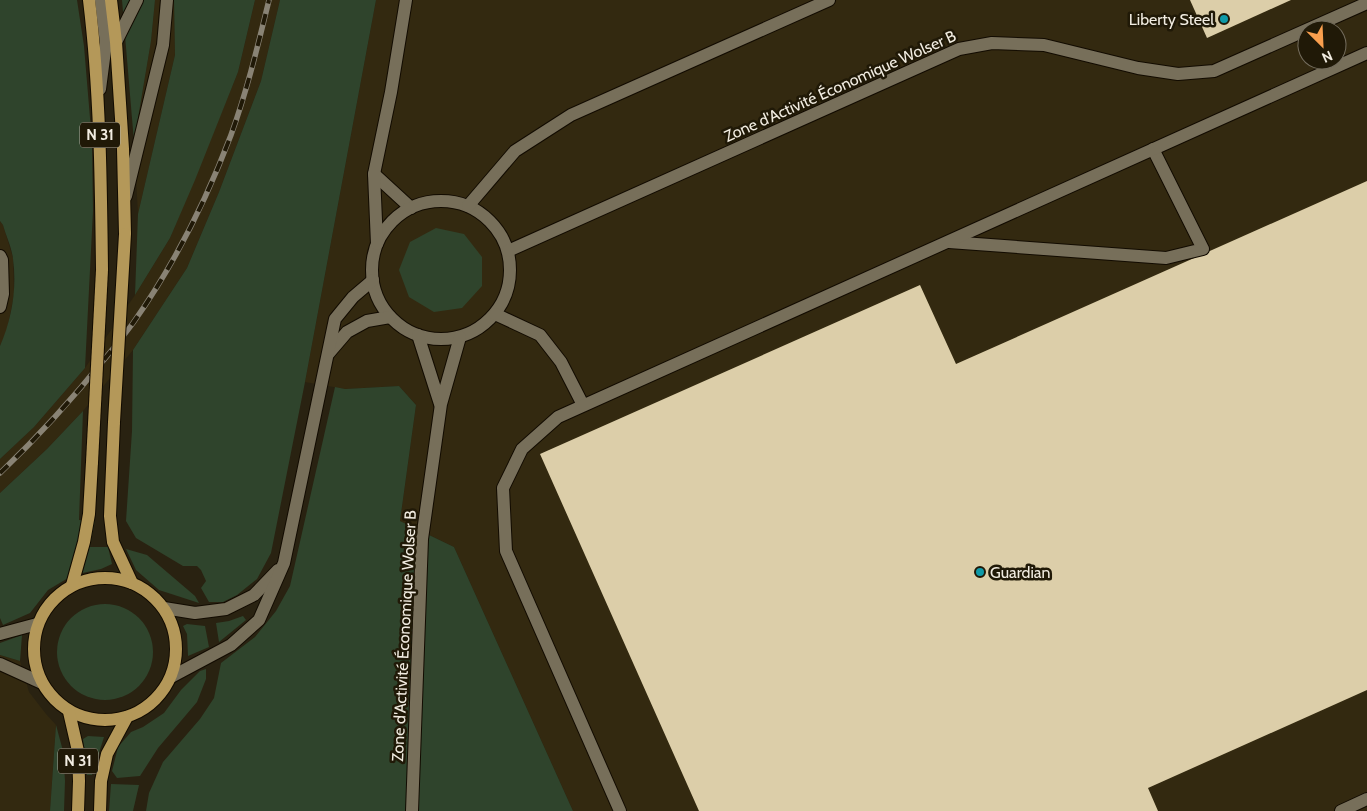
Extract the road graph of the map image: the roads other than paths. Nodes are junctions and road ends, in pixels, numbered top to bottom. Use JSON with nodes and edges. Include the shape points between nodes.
{"nodes":[{"id":1,"x":89,"y":0,"type":"edge"},
{"id":2,"x":101,"y":0,"type":"edge"},
{"id":3,"x":112,"y":0,"type":"edge"},
{"id":4,"x":137,"y":0,"type":"edge"},
{"id":5,"x":167,"y":0,"type":"edge"},
{"id":6,"x":406,"y":0,"type":"edge"},
{"id":7,"x":829,"y":0,"type":"edge"},
{"id":8,"x":1367,"y":3,"type":"edge"},
{"id":9,"x":116,"y":42,"type":"junction"},
{"id":10,"x":1367,"y":53,"type":"edge"},
{"id":11,"x":98,"y":102,"type":"junction"},
{"id":12,"x":1153,"y":149,"type":"junction"},
{"id":13,"x":374,"y":174,"type":"junction"},
{"id":14,"x":124,"y":206,"type":"junction"},
{"id":15,"x":468,"y":206,"type":"junction"},
{"id":16,"x":411,"y":208,"type":"junction"},
{"id":17,"x":947,"y":242,"type":"junction"},
{"id":18,"x":377,"y":244,"type":"junction"},
{"id":19,"x":508,"y":251,"type":"junction"},
{"id":20,"x":0,"y":256,"type":"edge"},
{"id":21,"x":373,"y":280,"type":"junction"},
{"id":22,"x":0,"y":307,"type":"edge"},
{"id":23,"x":495,"y":314,"type":"junction"},
{"id":24,"x":390,"y":317,"type":"junction"},
{"id":25,"x":418,"y":335,"type":"junction"},
{"id":26,"x":460,"y":337,"type":"junction"},
{"id":27,"x":327,"y":355,"type":"junction"},
{"id":28,"x":441,"y":404,"type":"junction"},
{"id":29,"x":583,"y":405,"type":"junction"},
{"id":30,"x":284,"y":563,"type":"junction"},
{"id":31,"x":132,"y":583,"type":"junction"},
{"id":32,"x":72,"y":585,"type":"junction"},
{"id":33,"x":164,"y":608,"type":"junction"},
{"id":34,"x":37,"y":624,"type":"junction"},
{"id":35,"x":0,"y":634,"type":"edge"},
{"id":36,"x":0,"y":664,"type":"edge"},
{"id":37,"x":171,"y":677,"type":"junction"},
{"id":38,"x":42,"y":683,"type":"junction"},
{"id":39,"x":69,"y":712,"type":"junction"},
{"id":40,"x":127,"y":718,"type":"junction"},
{"id":41,"x":1367,"y":799,"type":"edge"},
{"id":42,"x":78,"y":811,"type":"edge"},
{"id":43,"x":100,"y":811,"type":"edge"},
{"id":44,"x":412,"y":811,"type":"edge"},
{"id":45,"x":620,"y":811,"type":"edge"},
{"id":46,"x":1341,"y":811,"type":"edge"}],
"edges":[{"from":1,"to":11,"type":"main road","number":"N 31"},
{"from":2,"to":11,"type":"lane","via":[[106,43]]},
{"from":3,"to":9,"type":"main road","number":"N 31"},
{"from":4,"to":9,"type":"lane"},
{"from":5,"to":14,"type":"lane","via":[[163,45]]},
{"from":6,"to":13,"type":"lane"},
{"from":7,"to":15,"type":"lane","via":[[571,115],[515,151]]},
{"from":8,"to":19,"type":"lane","name":"Zone d'Activité Économique Wolser B","via":[[1214,71],[1178,74],[1138,68],[1044,45],[992,43],[959,49]]},
{"from":9,"to":14,"type":"main road","number":"N 31"},
{"from":10,"to":12,"type":"lane"},
{"from":11,"to":32,"type":"main road","number":"N 31","bridge":true,"via":[[102,270],[92,462],[89,514]]},
{"from":12,"to":17,"type":"lane"},
{"from":12,"to":17,"type":"lane","via":[[1203,249],[1166,258]]},
{"from":13,"to":16,"type":"lane"},
{"from":13,"to":18,"type":"lane"},
{"from":14,"to":31,"type":"main road","number":"N 31","bridge":true,"via":[[110,516],[113,542]]},
{"from":15,"to":16,"type":"lane","via":[[429,202]]},
{"from":15,"to":19,"type":"lane","via":[[486,217],[499,232]]},
{"from":16,"to":18,"type":"lane","via":[[390,223]]},
{"from":17,"to":29,"type":"lane"},
{"from":18,"to":21,"type":"lane","via":[[372,262]]},
{"from":19,"to":23,"type":"lane","via":[[510,273],[506,294]]},
{"from":20,"to":22,"type":"lane"},
{"from":21,"to":24,"type":"lane","via":[[378,300]]},
{"from":21,"to":27,"type":"lane","via":[[335,319]]},
{"from":23,"to":26,"type":"lane","via":[[479,328]]},
{"from":23,"to":29,"type":"lane","via":[[540,334],[561,362]]},
{"from":24,"to":25,"type":"lane"},
{"from":24,"to":27,"type":"lane","via":[[367,320],[347,332]]},
{"from":25,"to":26,"type":"lane","via":[[439,339]]},
{"from":25,"to":28,"type":"lane","name":"Zone d'Activité Économique Wolser B"},
{"from":26,"to":28,"type":"lane","name":"Zone d'Activité Économique Wolser B"},
{"from":27,"to":30,"type":"lane"},
{"from":28,"to":44,"type":"lane","name":"Zone d'Activité Économique Wolser B","via":[[422,538]]},
{"from":29,"to":45,"type":"lane","via":[[558,417],[522,449],[503,488],[506,551]]},
{"from":30,"to":33,"type":"lane","via":[[254,595],[226,609],[195,613]]},
{"from":30,"to":37,"type":"lane","via":[[259,620],[231,645]]},
{"from":31,"to":32,"type":"main road","via":[[112,578]]},
{"from":31,"to":33,"type":"main road","via":[[150,593]]},
{"from":32,"to":34,"type":"main road","via":[[58,595]]},
{"from":33,"to":37,"type":"main road","via":[[174,630],[177,653]]},
{"from":34,"to":35,"type":"lane"},
{"from":34,"to":38,"type":"main road","via":[[34,664]]},
{"from":36,"to":38,"type":"lane"},
{"from":37,"to":40,"type":"main road","via":[[161,694],[146,708]]},
{"from":38,"to":39,"type":"main road","via":[[53,699]]},
{"from":39,"to":40,"type":"main road","via":[[107,721]]},
{"from":39,"to":42,"type":"main road","number":"N 31","via":[[78,751]]},
{"from":40,"to":43,"type":"main road","number":"N 31","via":[[107,754],[101,781]]},
{"from":41,"to":46,"type":"lane"}]}
